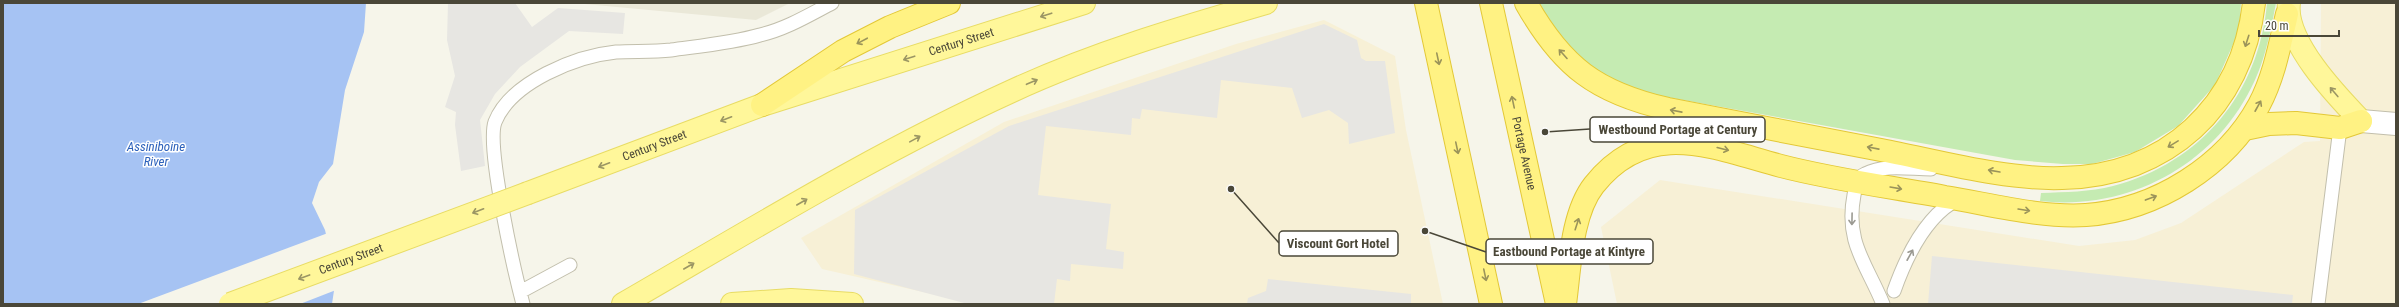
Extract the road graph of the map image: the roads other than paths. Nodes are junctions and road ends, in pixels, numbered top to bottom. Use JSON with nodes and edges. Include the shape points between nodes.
{"nodes":[{"id":1,"x":832,"y":3,"type":"edge"},
{"id":2,"x":949,"y":3,"type":"edge"},
{"id":3,"x":1084,"y":3,"type":"edge"},
{"id":4,"x":1266,"y":3,"type":"edge"},
{"id":5,"x":1491,"y":3,"type":"edge"},
{"id":6,"x":1526,"y":3,"type":"edge"},
{"id":7,"x":2254,"y":3,"type":"edge"},
{"id":8,"x":2288,"y":9,"type":"edge"},
{"id":9,"x":1428,"y":12,"type":"edge"},
{"id":10,"x":762,"y":105,"type":"junction"},
{"id":11,"x":2360,"y":121,"type":"junction"},
{"id":12,"x":2396,"y":124,"type":"edge"},
{"id":13,"x":2340,"y":128,"type":"junction"},
{"id":14,"x":2245,"y":129,"type":"junction"},
{"id":15,"x":1952,"y":164,"type":"junction"},
{"id":16,"x":1857,"y":181,"type":"junction"},
{"id":17,"x":1958,"y":199,"type":"junction"},
{"id":18,"x":570,"y":265,"type":"dead end"},
{"id":19,"x":1894,"y":291,"type":"dead end"},
{"id":20,"x":521,"y":298,"type":"edge"},
{"id":21,"x":230,"y":304,"type":"edge"},
{"id":22,"x":623,"y":304,"type":"edge"},
{"id":23,"x":732,"y":304,"type":"edge"},
{"id":24,"x":852,"y":304,"type":"edge"},
{"id":25,"x":1491,"y":304,"type":"edge"},
{"id":26,"x":1557,"y":304,"type":"edge"},
{"id":27,"x":1565,"y":304,"type":"edge"},
{"id":28,"x":1883,"y":304,"type":"edge"},
{"id":29,"x":2318,"y":304,"type":"edge"}],
"edges":[{"from":1,"to":20,"type":"lane","via":[[783,28],[760,35],[669,50],[615,52],[594,57],[541,76],[505,105],[495,123],[493,141],[501,202]]},
{"from":2,"to":10,"type":"highway","one_way":true,"via":[[890,27],[843,51]]},
{"from":3,"to":10,"type":"main road","name":"Century Street","one_way":true},
{"from":22,"to":4,"type":"main road","one_way":true,"via":[[931,130],[1013,90],[1101,55]]},
{"from":26,"to":5,"type":"highway","name":"Portage Avenue","one_way":true},
{"from":15,"to":6,"type":"highway","one_way":true,"via":[[1668,109],[1625,98],[1583,75],[1553,43]]},
{"from":7,"to":15,"type":"highway","one_way":true,"via":[[2250,32],[2241,58],[2216,107],[2180,140],[2161,152],[2116,171],[2062,178],[2033,178]]},
{"from":11,"to":8,"type":"main road","one_way":true,"via":[[2313,67],[2301,47]]},
{"from":14,"to":8,"type":"highway","one_way":true,"via":[[2260,103],[2269,80]]},
{"from":9,"to":25,"type":"highway","one_way":true},
{"from":10,"to":21,"type":"main road","name":"Century Street","one_way":true,"bridge":true},
{"from":11,"to":12,"type":"street"},
{"from":11,"to":13,"type":"highway"},
{"from":13,"to":14,"type":"highway","via":[[2296,123],[2269,124]]},
{"from":13,"to":29,"type":"lane"},
{"from":17,"to":14,"type":"highway","one_way":true,"via":[[2066,215],[2106,212],[2155,197],[2195,175],[2233,143]]},
{"from":15,"to":16,"type":"lane","via":[[1931,169],[1880,169],[1866,174]]},
{"from":16,"to":17,"type":"highway","one_way":true},
{"from":27,"to":16,"type":"highway","one_way":true,"via":[[1575,229],[1588,194],[1604,174],[1629,156],[1646,148],[1679,142],[1700,144],[1782,166]]},
{"from":16,"to":28,"type":"lane","one_way":true,"via":[[1851,218],[1854,240]]},
{"from":19,"to":17,"type":"lane","one_way":true,"via":[[1909,256],[1932,218]]},
{"from":18,"to":20,"type":"lane"},
{"from":23,"to":24,"type":"main road","via":[[791,300]]}]}
